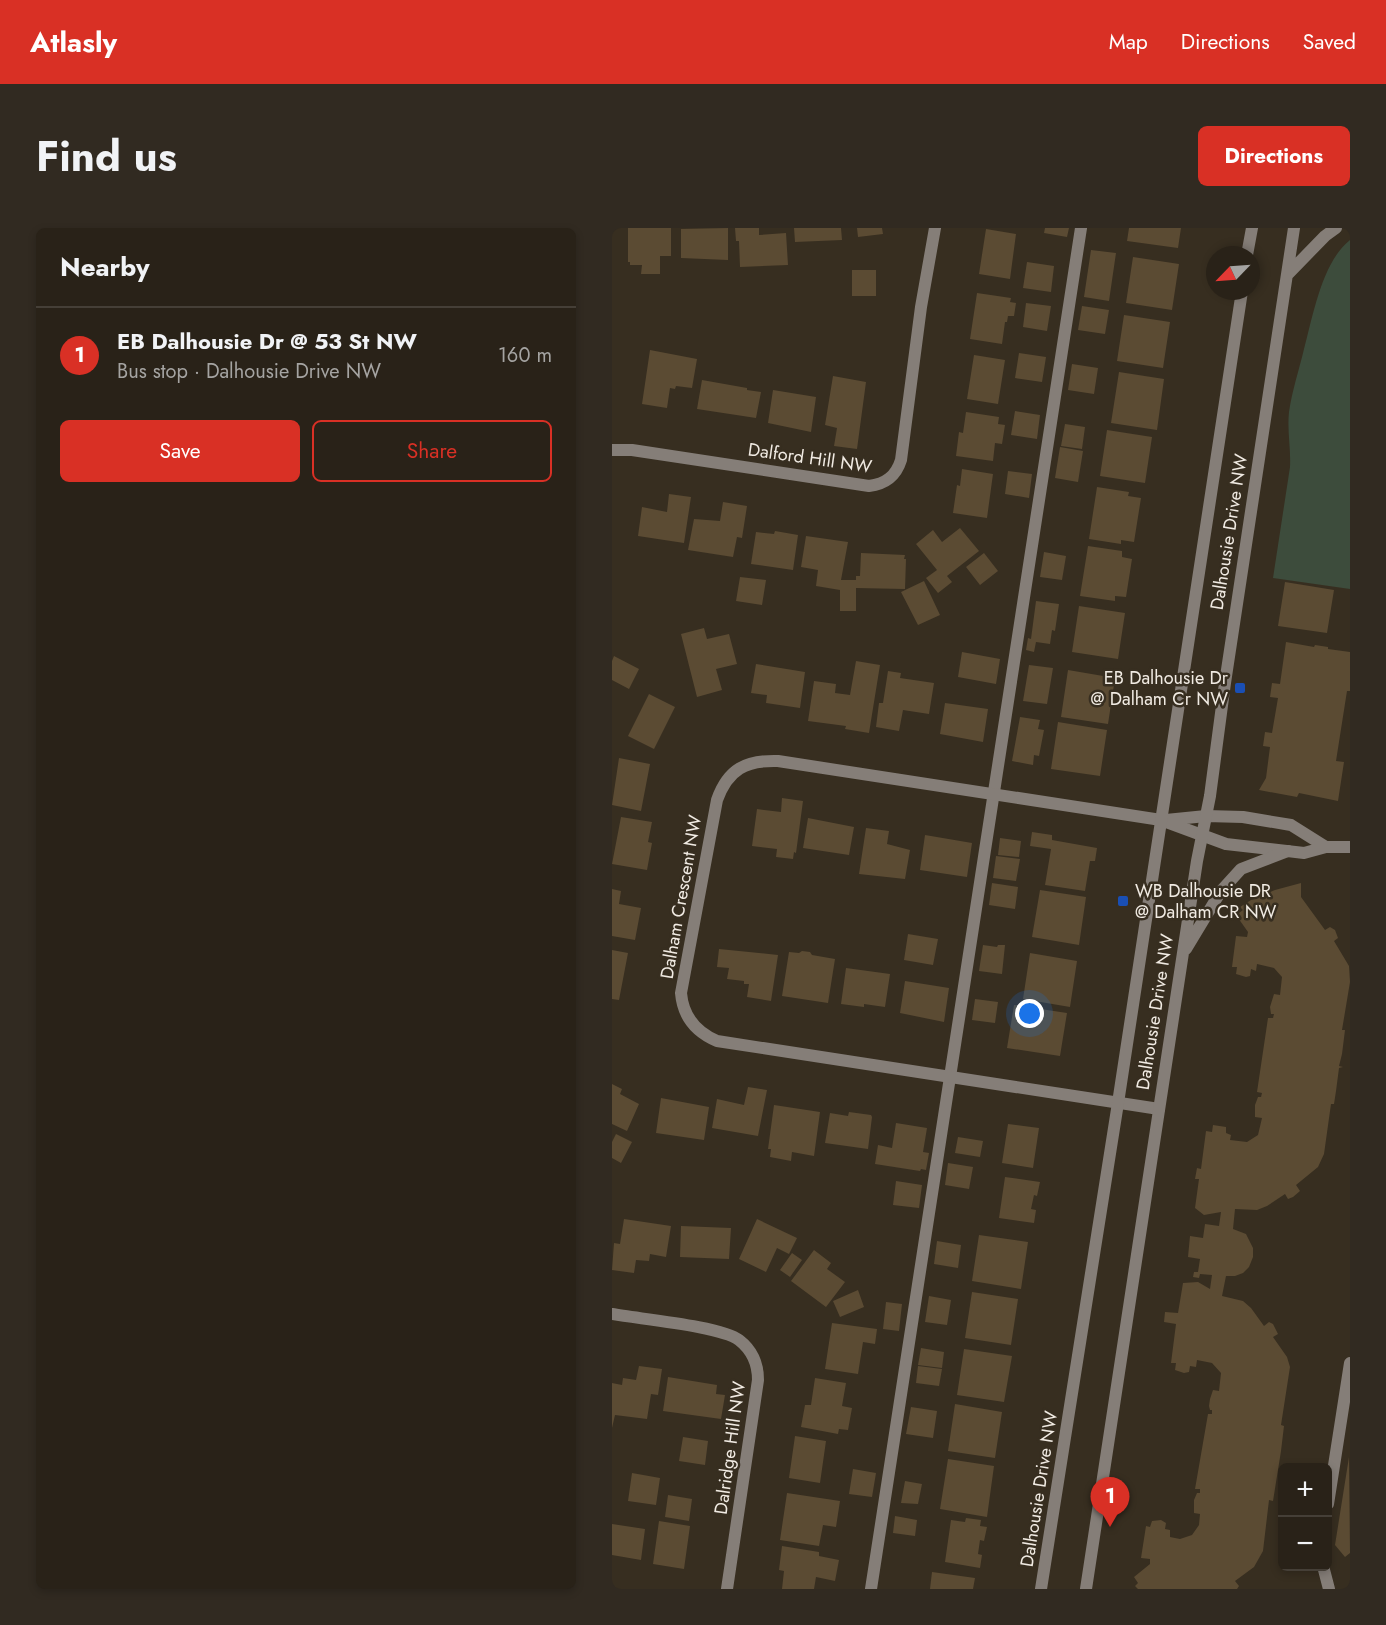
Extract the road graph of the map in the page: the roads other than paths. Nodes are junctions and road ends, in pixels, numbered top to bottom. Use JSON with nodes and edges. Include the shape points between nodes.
{"nodes":[{"id":1,"x":935,"y":228,"type":"edge"},
{"id":2,"x":1082,"y":228,"type":"edge"},
{"id":3,"x":1244,"y":228,"type":"edge"},
{"id":4,"x":1252,"y":228,"type":"edge"},
{"id":5,"x":1294,"y":228,"type":"edge"},
{"id":6,"x":1336,"y":228,"type":"edge"},
{"id":7,"x":1247,"y":246,"type":"edge"},
{"id":8,"x":1249,"y":246,"type":"edge"},
{"id":9,"x":1287,"y":275,"type":"junction"},
{"id":10,"x":1241,"y":300,"type":"edge"},
{"id":11,"x":612,"y":450,"type":"edge"},
{"id":12,"x":994,"y":795,"type":"junction"},
{"id":13,"x":1206,"y":816,"type":"junction"},
{"id":14,"x":1161,"y":820,"type":"junction"},
{"id":15,"x":1202,"y":836,"type":"junction"},
{"id":16,"x":1326,"y":847,"type":"junction"},
{"id":17,"x":1350,"y":847,"type":"edge"},
{"id":18,"x":1288,"y":851,"type":"junction"},
{"id":19,"x":1182,"y":955,"type":"junction"},
{"id":20,"x":950,"y":1077,"type":"junction"},
{"id":21,"x":1118,"y":1103,"type":"junction"},
{"id":22,"x":1159,"y":1109,"type":"junction"},
{"id":23,"x":612,"y":1314,"type":"edge"},
{"id":24,"x":1350,"y":1363,"type":"edge"},
{"id":25,"x":1332,"y":1478,"type":"edge"},
{"id":26,"x":1324,"y":1571,"type":"edge"},
{"id":27,"x":727,"y":1589,"type":"edge"},
{"id":28,"x":871,"y":1589,"type":"edge"},
{"id":29,"x":1041,"y":1589,"type":"edge"},
{"id":30,"x":1086,"y":1589,"type":"edge"},
{"id":31,"x":1329,"y":1589,"type":"edge"}],
"edges":[{"from":1,"to":11,"type":"street","name":"Dalford Hill NW","via":[[901,460],[886,482],[869,486]]},
{"from":2,"to":12,"type":"street"},
{"from":3,"to":7,"type":"street"},
{"from":4,"to":8,"type":"street"},
{"from":5,"to":9,"type":"street","name":"Dalhousie Drive NW"},
{"from":6,"to":9,"type":"street"},
{"from":9,"to":13,"type":"street","name":"Dalhousie Drive NW"},
{"from":10,"to":14,"type":"street","name":"Dalhousie Drive NW"},
{"from":12,"to":14,"type":"street","name":"Dalham Crescent NW"},
{"from":12,"to":20,"type":"street"},
{"from":12,"to":20,"type":"street","name":"Dalham Crescent NW","via":[[778,761],[765,760],[733,772],[717,800],[681,993],[689,1020],[702,1034],[717,1041]]},
{"from":13,"to":14,"type":"street"},
{"from":13,"to":15,"type":"street","name":"Dalhousie Drive NW"},
{"from":13,"to":16,"type":"street","via":[[1291,825]]},
{"from":14,"to":15,"type":"street"},
{"from":14,"to":21,"type":"street","name":"Dalhousie Drive NW"},
{"from":15,"to":18,"type":"street","via":[[1226,844]]},
{"from":15,"to":19,"type":"street","name":"Dalhousie Drive NW"},
{"from":16,"to":17,"type":"street"},
{"from":16,"to":18,"type":"street","via":[[1304,854]]},
{"from":18,"to":19,"type":"street","via":[[1241,868],[1221,891]]},
{"from":19,"to":22,"type":"street","name":"Dalhousie Drive NW"},
{"from":20,"to":21,"type":"street","name":"Dalham Crescent NW"},
{"from":20,"to":28,"type":"street"},
{"from":21,"to":22,"type":"street","name":"Dalham Crescent NW"},
{"from":21,"to":29,"type":"street","name":"Dalhousie Drive NW"},
{"from":22,"to":30,"type":"street","name":"Dalhousie Drive NW"},
{"from":23,"to":27,"type":"street","name":"Dalridge Hill NW","via":[[729,1334],[747,1347],[758,1368]]},
{"from":24,"to":25,"type":"street"},
{"from":26,"to":31,"type":"street"}]}
